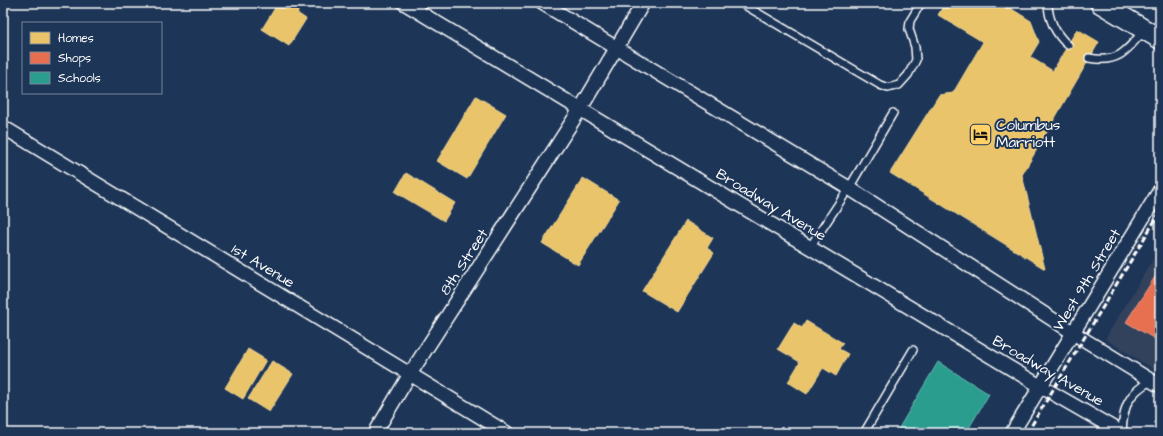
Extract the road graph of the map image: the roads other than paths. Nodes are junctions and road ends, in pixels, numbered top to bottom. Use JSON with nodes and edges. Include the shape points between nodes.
{"nodes":[{"id":1,"x":404,"y":3,"type":"edge"},
{"id":2,"x":542,"y":3,"type":"edge"},
{"id":3,"x":643,"y":3,"type":"edge"},
{"id":4,"x":741,"y":3,"type":"edge"},
{"id":5,"x":921,"y":3,"type":"edge"},
{"id":6,"x":1048,"y":3,"type":"edge"},
{"id":7,"x":1100,"y":3,"type":"edge"},
{"id":8,"x":1152,"y":34,"type":"edge"},
{"id":9,"x":1068,"y":45,"type":"dead end"},
{"id":10,"x":616,"y":48,"type":"junction"},
{"id":11,"x":1089,"y":58,"type":"dead end"},
{"id":12,"x":581,"y":108,"type":"junction"},
{"id":13,"x":893,"y":113,"type":"dead end"},
{"id":14,"x":3,"y":127,"type":"edge"},
{"id":15,"x":849,"y":188,"type":"junction"},
{"id":16,"x":1160,"y":190,"type":"edge"},
{"id":17,"x":810,"y":247,"type":"junction"},
{"id":18,"x":1073,"y":333,"type":"junction"},
{"id":19,"x":914,"y":350,"type":"dead end"},
{"id":20,"x":410,"y":374,"type":"junction"},
{"id":21,"x":1155,"y":384,"type":"edge"},
{"id":22,"x":1040,"y":386,"type":"junction"},
{"id":23,"x":375,"y":433,"type":"edge"},
{"id":24,"x":508,"y":433,"type":"edge"},
{"id":25,"x":864,"y":433,"type":"edge"},
{"id":26,"x":1012,"y":433,"type":"edge"},
{"id":27,"x":1122,"y":433,"type":"edge"}],
"edges":[{"from":1,"to":12,"type":"street","name":"Broadway Avenue"},
{"from":2,"to":10,"type":"street"},
{"from":3,"to":10,"type":"street","name":"8th Street"},
{"from":4,"to":5,"type":"lane","via":[[888,88],[899,85],[916,60],[909,29],[910,21]]},
{"from":6,"to":9,"type":"lane","via":[[1051,22],[1060,38]]},
{"from":7,"to":8,"type":"street"},
{"from":8,"to":11,"type":"lane","via":[[1115,58],[1100,61]]},
{"from":10,"to":12,"type":"street","name":"8th Street"},
{"from":10,"to":15,"type":"street"},
{"from":12,"to":17,"type":"street","name":"Broadway Avenue"},
{"from":12,"to":20,"type":"street","name":"8th Street"},
{"from":13,"to":15,"type":"lane"},
{"from":14,"to":20,"type":"street","name":"1st Avenue"},
{"from":15,"to":17,"type":"lane"},
{"from":15,"to":18,"type":"street"},
{"from":16,"to":18,"type":"street","name":"West 9th Street"},
{"from":17,"to":22,"type":"street","name":"Broadway Avenue"},
{"from":18,"to":21,"type":"street"},
{"from":18,"to":22,"type":"street","name":"West 9th Street"},
{"from":19,"to":25,"type":"lane"},
{"from":20,"to":23,"type":"street","name":"8th Street"},
{"from":20,"to":24,"type":"street","name":"1st Avenue"},
{"from":21,"to":27,"type":"lane","via":[[1143,385],[1129,401],[1124,411]]},
{"from":22,"to":26,"type":"street","name":"West 9th Street"},
{"from":22,"to":27,"type":"street","name":"Broadway Avenue"}]}
